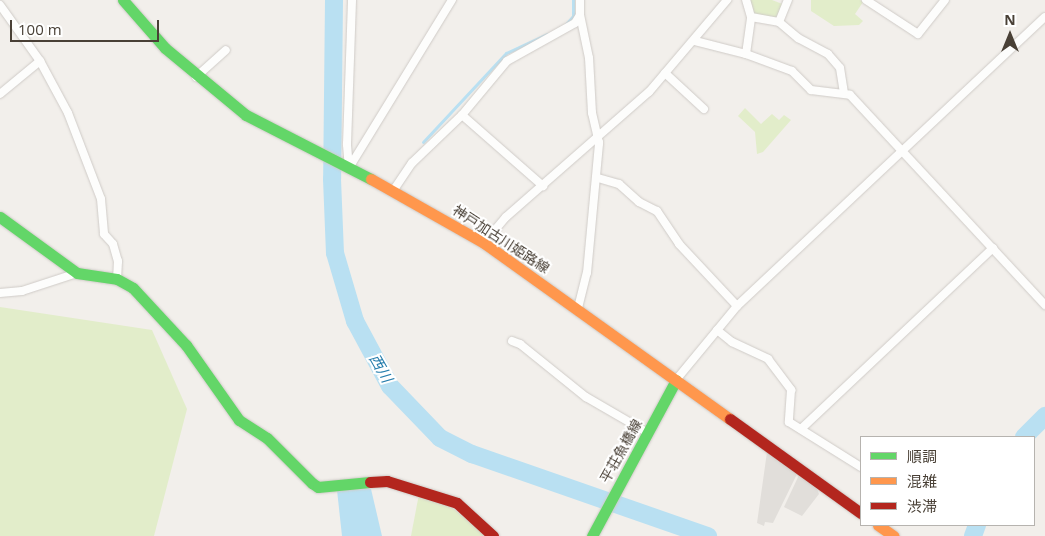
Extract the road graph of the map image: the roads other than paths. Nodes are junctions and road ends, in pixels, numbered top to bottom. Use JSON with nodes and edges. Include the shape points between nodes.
{"nodes":[{"id":1,"x":123,"y":0,"type":"edge"},
{"id":2,"x":352,"y":0,"type":"edge"},
{"id":3,"x":452,"y":0,"type":"edge"},
{"id":4,"x":580,"y":0,"type":"edge"},
{"id":5,"x":728,"y":0,"type":"edge"},
{"id":6,"x":746,"y":0,"type":"edge"},
{"id":7,"x":788,"y":0,"type":"edge"},
{"id":8,"x":866,"y":0,"type":"edge"},
{"id":9,"x":882,"y":0,"type":"edge"},
{"id":10,"x":945,"y":0,"type":"edge"},
{"id":11,"x":0,"y":5,"type":"edge"},
{"id":12,"x":878,"y":8,"type":"junction"},
{"id":13,"x":580,"y":15,"type":"junction"},
{"id":14,"x":751,"y":17,"type":"junction"},
{"id":15,"x":1045,"y":17,"type":"edge"},
{"id":16,"x":779,"y":22,"type":"junction"},
{"id":17,"x":695,"y":41,"type":"junction"},
{"id":18,"x":226,"y":50,"type":"dead end"},
{"id":19,"x":746,"y":54,"type":"junction"},
{"id":20,"x":40,"y":61,"type":"junction"},
{"id":21,"x":666,"y":73,"type":"junction"},
{"id":22,"x":196,"y":77,"type":"junction"},
{"id":23,"x":844,"y":92,"type":"junction"},
{"id":24,"x":0,"y":94,"type":"edge"},
{"id":25,"x":704,"y":109,"type":"dead end"},
{"id":26,"x":462,"y":115,"type":"junction"},
{"id":27,"x":598,"y":136,"type":"junction"},
{"id":28,"x":903,"y":151,"type":"junction"},
{"id":29,"x":346,"y":167,"type":"junction"},
{"id":30,"x":598,"y":178,"type":"junction"},
{"id":31,"x":543,"y":186,"type":"junction"},
{"id":32,"x":394,"y":191,"type":"junction"},
{"id":33,"x":0,"y":217,"type":"edge"},
{"id":34,"x":484,"y":243,"type":"junction"},
{"id":35,"x":992,"y":248,"type":"junction"},
{"id":36,"x":77,"y":274,"type":"junction"},
{"id":37,"x":117,"y":279,"type":"junction"},
{"id":38,"x":0,"y":293,"type":"edge"},
{"id":39,"x":1045,"y":305,"type":"edge"},
{"id":40,"x":737,"y":306,"type":"junction"},
{"id":41,"x":578,"y":308,"type":"junction"},
{"id":42,"x":717,"y":330,"type":"junction"},
{"id":43,"x":512,"y":341,"type":"dead end"},
{"id":44,"x":676,"y":380,"type":"junction"},
{"id":45,"x":801,"y":429,"type":"junction"},
{"id":46,"x":648,"y":433,"type":"junction"},
{"id":47,"x":860,"y":466,"type":"edge"},
{"id":48,"x":860,"y":512,"type":"edge"},
{"id":49,"x":879,"y":526,"type":"edge"},
{"id":50,"x":493,"y":536,"type":"edge"},
{"id":51,"x":592,"y":536,"type":"edge"},
{"id":52,"x":894,"y":536,"type":"edge"}],
"edges":[{"from":1,"to":22,"type":"main road","name":"神戸加古川姫路線","via":[[165,48]]},
{"from":2,"to":29,"type":"street"},
{"from":3,"to":29,"type":"street"},
{"from":4,"to":13,"type":"street"},
{"from":5,"to":17,"type":"street"},
{"from":6,"to":14,"type":"street"},
{"from":7,"to":16,"type":"street"},
{"from":8,"to":12,"type":"street"},
{"from":9,"to":12,"type":"street"},
{"from":10,"to":12,"type":"street","via":[[928,26],[918,34]]},
{"from":11,"to":20,"type":"street"},
{"from":13,"to":26,"type":"street","via":[[575,23],[558,35],[507,60]]},
{"from":13,"to":27,"type":"street","via":[[589,58],[592,113]]},
{"from":14,"to":16,"type":"street"},
{"from":14,"to":19,"type":"street"},
{"from":15,"to":28,"type":"street"},
{"from":16,"to":23,"type":"street","via":[[835,61]]},
{"from":17,"to":19,"type":"street"},
{"from":17,"to":21,"type":"street"},
{"from":18,"to":22,"type":"street"},
{"from":19,"to":23,"type":"street","via":[[792,71],[811,90],[822,94]]},
{"from":20,"to":24,"type":"street"},
{"from":20,"to":37,"type":"street","via":[[68,113],[101,198],[104,234],[113,244],[118,261]]},
{"from":21,"to":25,"type":"street"},
{"from":21,"to":27,"type":"street"},
{"from":22,"to":29,"type":"main road","name":"神戸加古川姫路線","via":[[246,114]]},
{"from":23,"to":28,"type":"street"},
{"from":26,"to":31,"type":"street"},
{"from":26,"to":32,"type":"street","via":[[412,163]]},
{"from":27,"to":30,"type":"street"},
{"from":27,"to":31,"type":"street"},
{"from":28,"to":35,"type":"street"},
{"from":28,"to":40,"type":"street"},
{"from":29,"to":32,"type":"main road","name":"神戸加古川姫路線"},
{"from":30,"to":40,"type":"street","via":[[619,184],[638,202],[657,211],[679,244]]},
{"from":30,"to":41,"type":"street","via":[[584,289]]},
{"from":31,"to":34,"type":"street","via":[[506,216]]},
{"from":32,"to":34,"type":"main road","name":"神戸加古川姫路線"},
{"from":33,"to":36,"type":"main road"},
{"from":34,"to":41,"type":"main road","name":"神戸加古川姫路線"},
{"from":35,"to":39,"type":"street"},
{"from":35,"to":45,"type":"street"},
{"from":36,"to":37,"type":"main road"},
{"from":36,"to":38,"type":"street","via":[[22,291]]},
{"from":37,"to":50,"type":"main road","via":[[149,302],[210,376],[239,420],[267,438],[312,483],[318,487],[387,481],[457,503]]},
{"from":40,"to":42,"type":"street"},
{"from":41,"to":44,"type":"main road","name":"神戸加古川姫路線"},
{"from":42,"to":44,"type":"street"},
{"from":42,"to":45,"type":"street","via":[[732,342],[768,359],[791,390],[789,422]]},
{"from":43,"to":46,"type":"street","via":[[586,397]]},
{"from":44,"to":46,"type":"main road","name":"平荘魚橋線"},
{"from":44,"to":48,"type":"main road","name":"神戸加古川姫路線"},
{"from":45,"to":47,"type":"street"},
{"from":46,"to":51,"type":"main road","name":"平荘魚橋線"},
{"from":49,"to":52,"type":"main road"}]}
